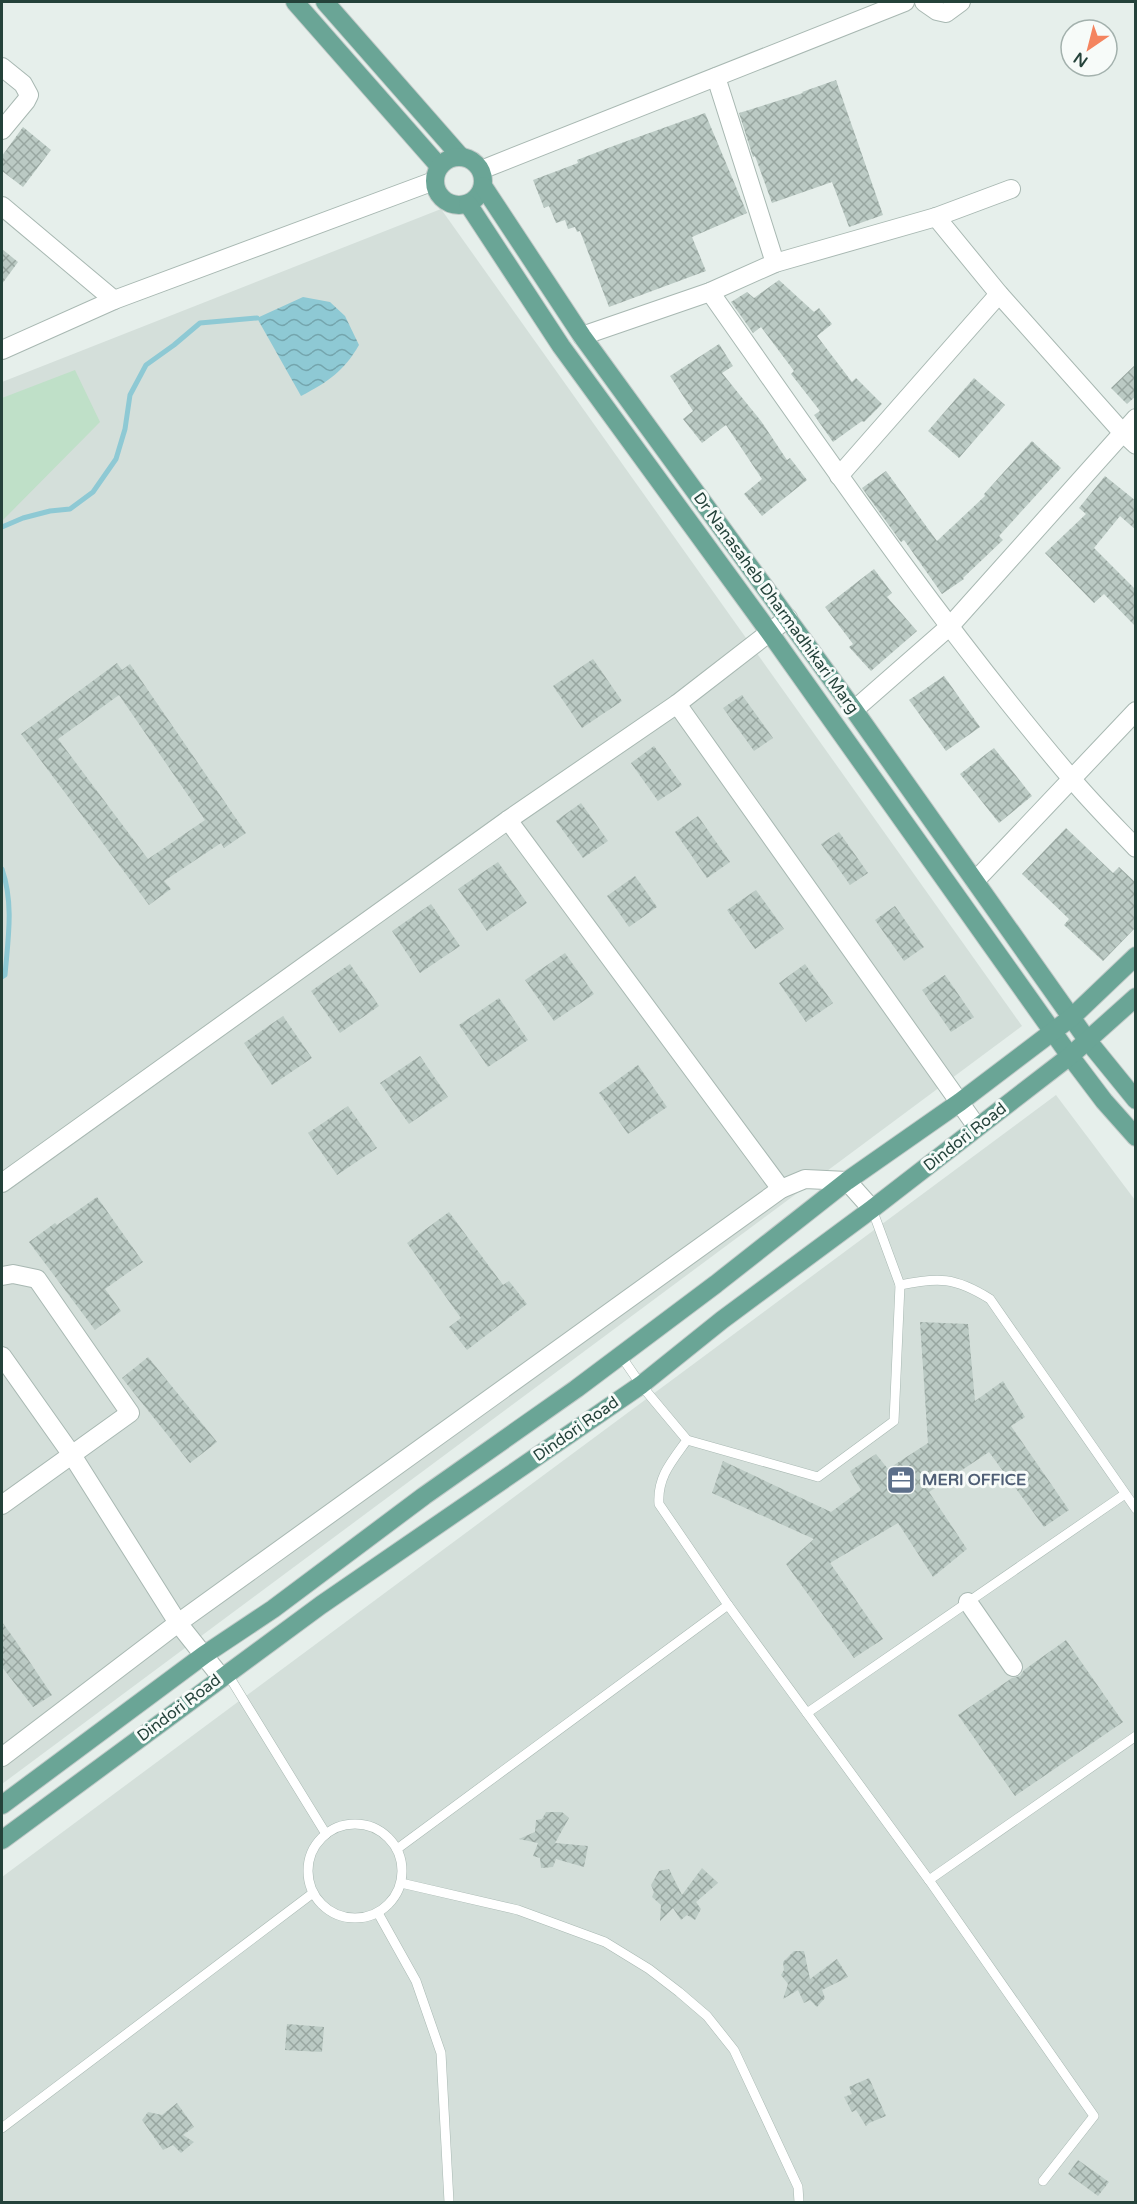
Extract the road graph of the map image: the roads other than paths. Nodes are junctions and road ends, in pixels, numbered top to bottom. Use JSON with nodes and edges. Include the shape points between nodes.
{"nodes":[{"id":1,"x":295,"y":2,"type":"edge"},
{"id":2,"x":325,"y":2,"type":"edge"},
{"id":3,"x":905,"y":2,"type":"edge"},
{"id":4,"x":924,"y":2,"type":"edge"},
{"id":5,"x":962,"y":2,"type":"edge"},
{"id":6,"x":2,"y":67,"type":"edge"},
{"id":7,"x":716,"y":76,"type":"junction"},
{"id":8,"x":2,"y":130,"type":"edge"},
{"id":9,"x":461,"y":157,"type":"junction"},
{"id":10,"x":437,"y":173,"type":"junction"},
{"id":11,"x":482,"y":178,"type":"junction"},
{"id":12,"x":1011,"y":189,"type":"dead end"},
{"id":13,"x":468,"y":204,"type":"junction"},
{"id":14,"x":2,"y":206,"type":"edge"},
{"id":15,"x":936,"y":217,"type":"junction"},
{"id":16,"x":775,"y":263,"type":"junction"},
{"id":17,"x":710,"y":292,"type":"junction"},
{"id":18,"x":999,"y":294,"type":"junction"},
{"id":19,"x":114,"y":300,"type":"junction"},
{"id":20,"x":582,"y":336,"type":"junction"},
{"id":21,"x":2,"y":350,"type":"edge"},
{"id":22,"x":1136,"y":418,"type":"edge"},
{"id":23,"x":1129,"y":439,"type":"edge"},
{"id":24,"x":839,"y":476,"type":"junction"},
{"id":25,"x":788,"y":618,"type":"junction"},
{"id":26,"x":950,"y":626,"type":"junction"},
{"id":27,"x":770,"y":633,"type":"junction"},
{"id":28,"x":676,"y":704,"type":"junction"},
{"id":29,"x":854,"y":710,"type":"junction"},
{"id":30,"x":1136,"y":711,"type":"edge"},
{"id":31,"x":1071,"y":779,"type":"junction"},
{"id":32,"x":508,"y":820,"type":"junction"},
{"id":33,"x":1136,"y":848,"type":"edge"},
{"id":34,"x":975,"y":880,"type":"junction"},
{"id":35,"x":1136,"y":956,"type":"edge"},
{"id":36,"x":1136,"y":997,"type":"edge"},
{"id":37,"x":1072,"y":1017,"type":"junction"},
{"id":38,"x":1053,"y":1031,"type":"junction"},
{"id":39,"x":1088,"y":1041,"type":"junction"},
{"id":40,"x":1070,"y":1056,"type":"junction"},
{"id":41,"x":1136,"y":1100,"type":"edge"},
{"id":42,"x":960,"y":1102,"type":"junction"},
{"id":43,"x":977,"y":1127,"type":"junction"},
{"id":44,"x":1136,"y":1137,"type":"edge"},
{"id":45,"x":847,"y":1181,"type":"junction"},
{"id":46,"x":2,"y":1183,"type":"edge"},
{"id":47,"x":782,"y":1189,"type":"junction"},
{"id":48,"x":872,"y":1209,"type":"junction"},
{"id":49,"x":2,"y":1276,"type":"edge"},
{"id":50,"x":900,"y":1285,"type":"junction"},
{"id":51,"x":2,"y":1356,"type":"edge"},
{"id":52,"x":621,"y":1356,"type":"junction"},
{"id":53,"x":641,"y":1385,"type":"junction"},
{"id":54,"x":687,"y":1440,"type":"junction"},
{"id":55,"x":72,"y":1455,"type":"junction"},
{"id":56,"x":1125,"y":1494,"type":"junction"},
{"id":57,"x":2,"y":1505,"type":"edge"},
{"id":58,"x":1136,"y":1509,"type":"edge"},
{"id":59,"x":968,"y":1602,"type":"junction"},
{"id":60,"x":729,"y":1605,"type":"junction"},
{"id":61,"x":178,"y":1623,"type":"junction"},
{"id":62,"x":204,"y":1655,"type":"junction"},
{"id":63,"x":1013,"y":1667,"type":"dead end"},
{"id":64,"x":224,"y":1675,"type":"junction"},
{"id":65,"x":807,"y":1713,"type":"junction"},
{"id":66,"x":1136,"y":1736,"type":"edge"},
{"id":67,"x":2,"y":1757,"type":"edge"},
{"id":68,"x":2,"y":1805,"type":"edge"},
{"id":69,"x":326,"y":1834,"type":"junction"},
{"id":70,"x":2,"y":1840,"type":"edge"},
{"id":71,"x":397,"y":1849,"type":"junction"},
{"id":72,"x":929,"y":1880,"type":"junction"},
{"id":73,"x":401,"y":1883,"type":"junction"},
{"id":74,"x":313,"y":1893,"type":"junction"},
{"id":75,"x":378,"y":1913,"type":"junction"},
{"id":76,"x":2,"y":2128,"type":"edge"},
{"id":77,"x":1043,"y":2181,"type":"dead end"},
{"id":78,"x":449,"y":2202,"type":"edge"},
{"id":79,"x":799,"y":2202,"type":"edge"}],
"edges":[{"from":1,"to":10,"type":"main road"},
{"from":2,"to":9,"type":"main road"},
{"from":3,"to":7,"type":"street"},
{"from":4,"to":5,"type":"street","via":[[946,13]]},
{"from":6,"to":8,"type":"street","via":[[24,84],[29,94]]},
{"from":7,"to":11,"type":"street"},
{"from":7,"to":16,"type":"street"},
{"from":9,"to":10,"type":"main road","via":[[453,157]]},
{"from":9,"to":11,"type":"main road","via":[[469,159]]},
{"from":10,"to":13,"type":"main road","via":[[435,189],[444,201]]},
{"from":10,"to":19,"type":"street"},
{"from":11,"to":13,"type":"main road","via":[[480,194]]},
{"from":11,"to":20,"type":"main road","name":"Dr Nanasaheb Dharmadhikari Marg"},
{"from":12,"to":15,"type":"street"},
{"from":13,"to":27,"type":"main road","name":"Dr Nanasaheb Dharmadhikari Marg","via":[[561,346]]},
{"from":14,"to":19,"type":"street"},
{"from":15,"to":16,"type":"street"},
{"from":15,"to":18,"type":"street"},
{"from":16,"to":17,"type":"street"},
{"from":17,"to":20,"type":"street"},
{"from":17,"to":24,"type":"street"},
{"from":18,"to":23,"type":"street"},
{"from":18,"to":24,"type":"street"},
{"from":19,"to":21,"type":"street"},
{"from":20,"to":25,"type":"main road","name":"Dr Nanasaheb Dharmadhikari Marg"},
{"from":22,"to":23,"type":"street"},
{"from":23,"to":26,"type":"street"},
{"from":24,"to":26,"type":"street"},
{"from":25,"to":27,"type":"street"},
{"from":25,"to":29,"type":"main road","name":"Dr Nanasaheb Dharmadhikari Marg"},
{"from":26,"to":29,"type":"street"},
{"from":26,"to":31,"type":"street"},
{"from":27,"to":28,"type":"street"},
{"from":27,"to":38,"type":"main road","name":"Dr Nanasaheb Dharmadhikari Marg"},
{"from":28,"to":32,"type":"street"},
{"from":28,"to":42,"type":"street"},
{"from":29,"to":34,"type":"main road","name":"Dr Nanasaheb Dharmadhikari Marg"},
{"from":30,"to":31,"type":"street"},
{"from":31,"to":33,"type":"street"},
{"from":31,"to":34,"type":"street"},
{"from":32,"to":46,"type":"street"},
{"from":32,"to":47,"type":"street"},
{"from":34,"to":37,"type":"main road","name":"Dr Nanasaheb Dharmadhikari Marg"},
{"from":35,"to":37,"type":"main road"},
{"from":36,"to":39,"type":"main road","name":"Dindori Road"},
{"from":37,"to":38,"type":"main road"},
{"from":37,"to":39,"type":"main road","name":"Dr Nanasaheb Dharmadhikari Marg"},
{"from":38,"to":40,"type":"main road","name":"Dr Nanasaheb Dharmadhikari Marg"},
{"from":38,"to":42,"type":"main road"},
{"from":39,"to":40,"type":"main road","name":"Dindori Road"},
{"from":39,"to":41,"type":"main road","name":"Dr Nanasaheb Dharmadhikari Marg"},
{"from":40,"to":43,"type":"main road","name":"Dindori Road"},
{"from":40,"to":44,"type":"main road","name":"Dr Nanasaheb Dharmadhikari Marg"},
{"from":42,"to":43,"type":"street"},
{"from":42,"to":45,"type":"main road"},
{"from":43,"to":48,"type":"main road","name":"Dindori Road"},
{"from":45,"to":47,"type":"street","via":[[805,1179]]},
{"from":45,"to":48,"type":"street"},
{"from":45,"to":52,"type":"main road"},
{"from":47,"to":61,"type":"street"},
{"from":48,"to":50,"type":"lane"},
{"from":48,"to":53,"type":"main road","name":"Dindori Road"},
{"from":49,"to":55,"type":"street","via":[[37,1279],[130,1413]]},
{"from":50,"to":54,"type":"lane","via":[[894,1421],[818,1477]]},
{"from":50,"to":56,"type":"lane","via":[[927,1279],[959,1282],[990,1299]]},
{"from":51,"to":55,"type":"street"},
{"from":52,"to":53,"type":"lane"},
{"from":52,"to":62,"type":"main road"},
{"from":53,"to":54,"type":"lane"},
{"from":53,"to":64,"type":"main road","name":"Dindori Road"},
{"from":54,"to":60,"type":"lane","via":[[662,1476],[659,1504]]},
{"from":55,"to":57,"type":"street"},
{"from":55,"to":61,"type":"street"},
{"from":56,"to":58,"type":"lane"},
{"from":56,"to":59,"type":"lane"},
{"from":59,"to":63,"type":"street"},
{"from":59,"to":65,"type":"lane"},
{"from":60,"to":65,"type":"lane"},
{"from":60,"to":71,"type":"lane"},
{"from":61,"to":62,"type":"street"},
{"from":61,"to":67,"type":"street"},
{"from":62,"to":64,"type":"street"},
{"from":62,"to":68,"type":"main road"},
{"from":64,"to":69,"type":"lane"},
{"from":64,"to":70,"type":"main road","name":"Dindori Road"},
{"from":65,"to":72,"type":"lane"},
{"from":66,"to":72,"type":"lane"},
{"from":69,"to":71,"type":"lane","via":[[338,1827],[368,1825],[383,1833]]},
{"from":69,"to":74,"type":"lane","via":[[315,1845],[308,1861]]},
{"from":71,"to":73,"type":"lane","via":[[403,1869]]},
{"from":72,"to":77,"type":"lane","via":[[1094,2116]]},
{"from":73,"to":75,"type":"lane","via":[[394,1898]]},
{"from":73,"to":79,"type":"lane","via":[[519,1910],[605,1942],[679,1992],[707,2016],[734,2050],[798,2187]]},
{"from":74,"to":75,"type":"lane","via":[[334,1914],[364,1918]]},
{"from":74,"to":76,"type":"lane"},
{"from":75,"to":78,"type":"lane","via":[[416,1981],[441,2053]]}]}
